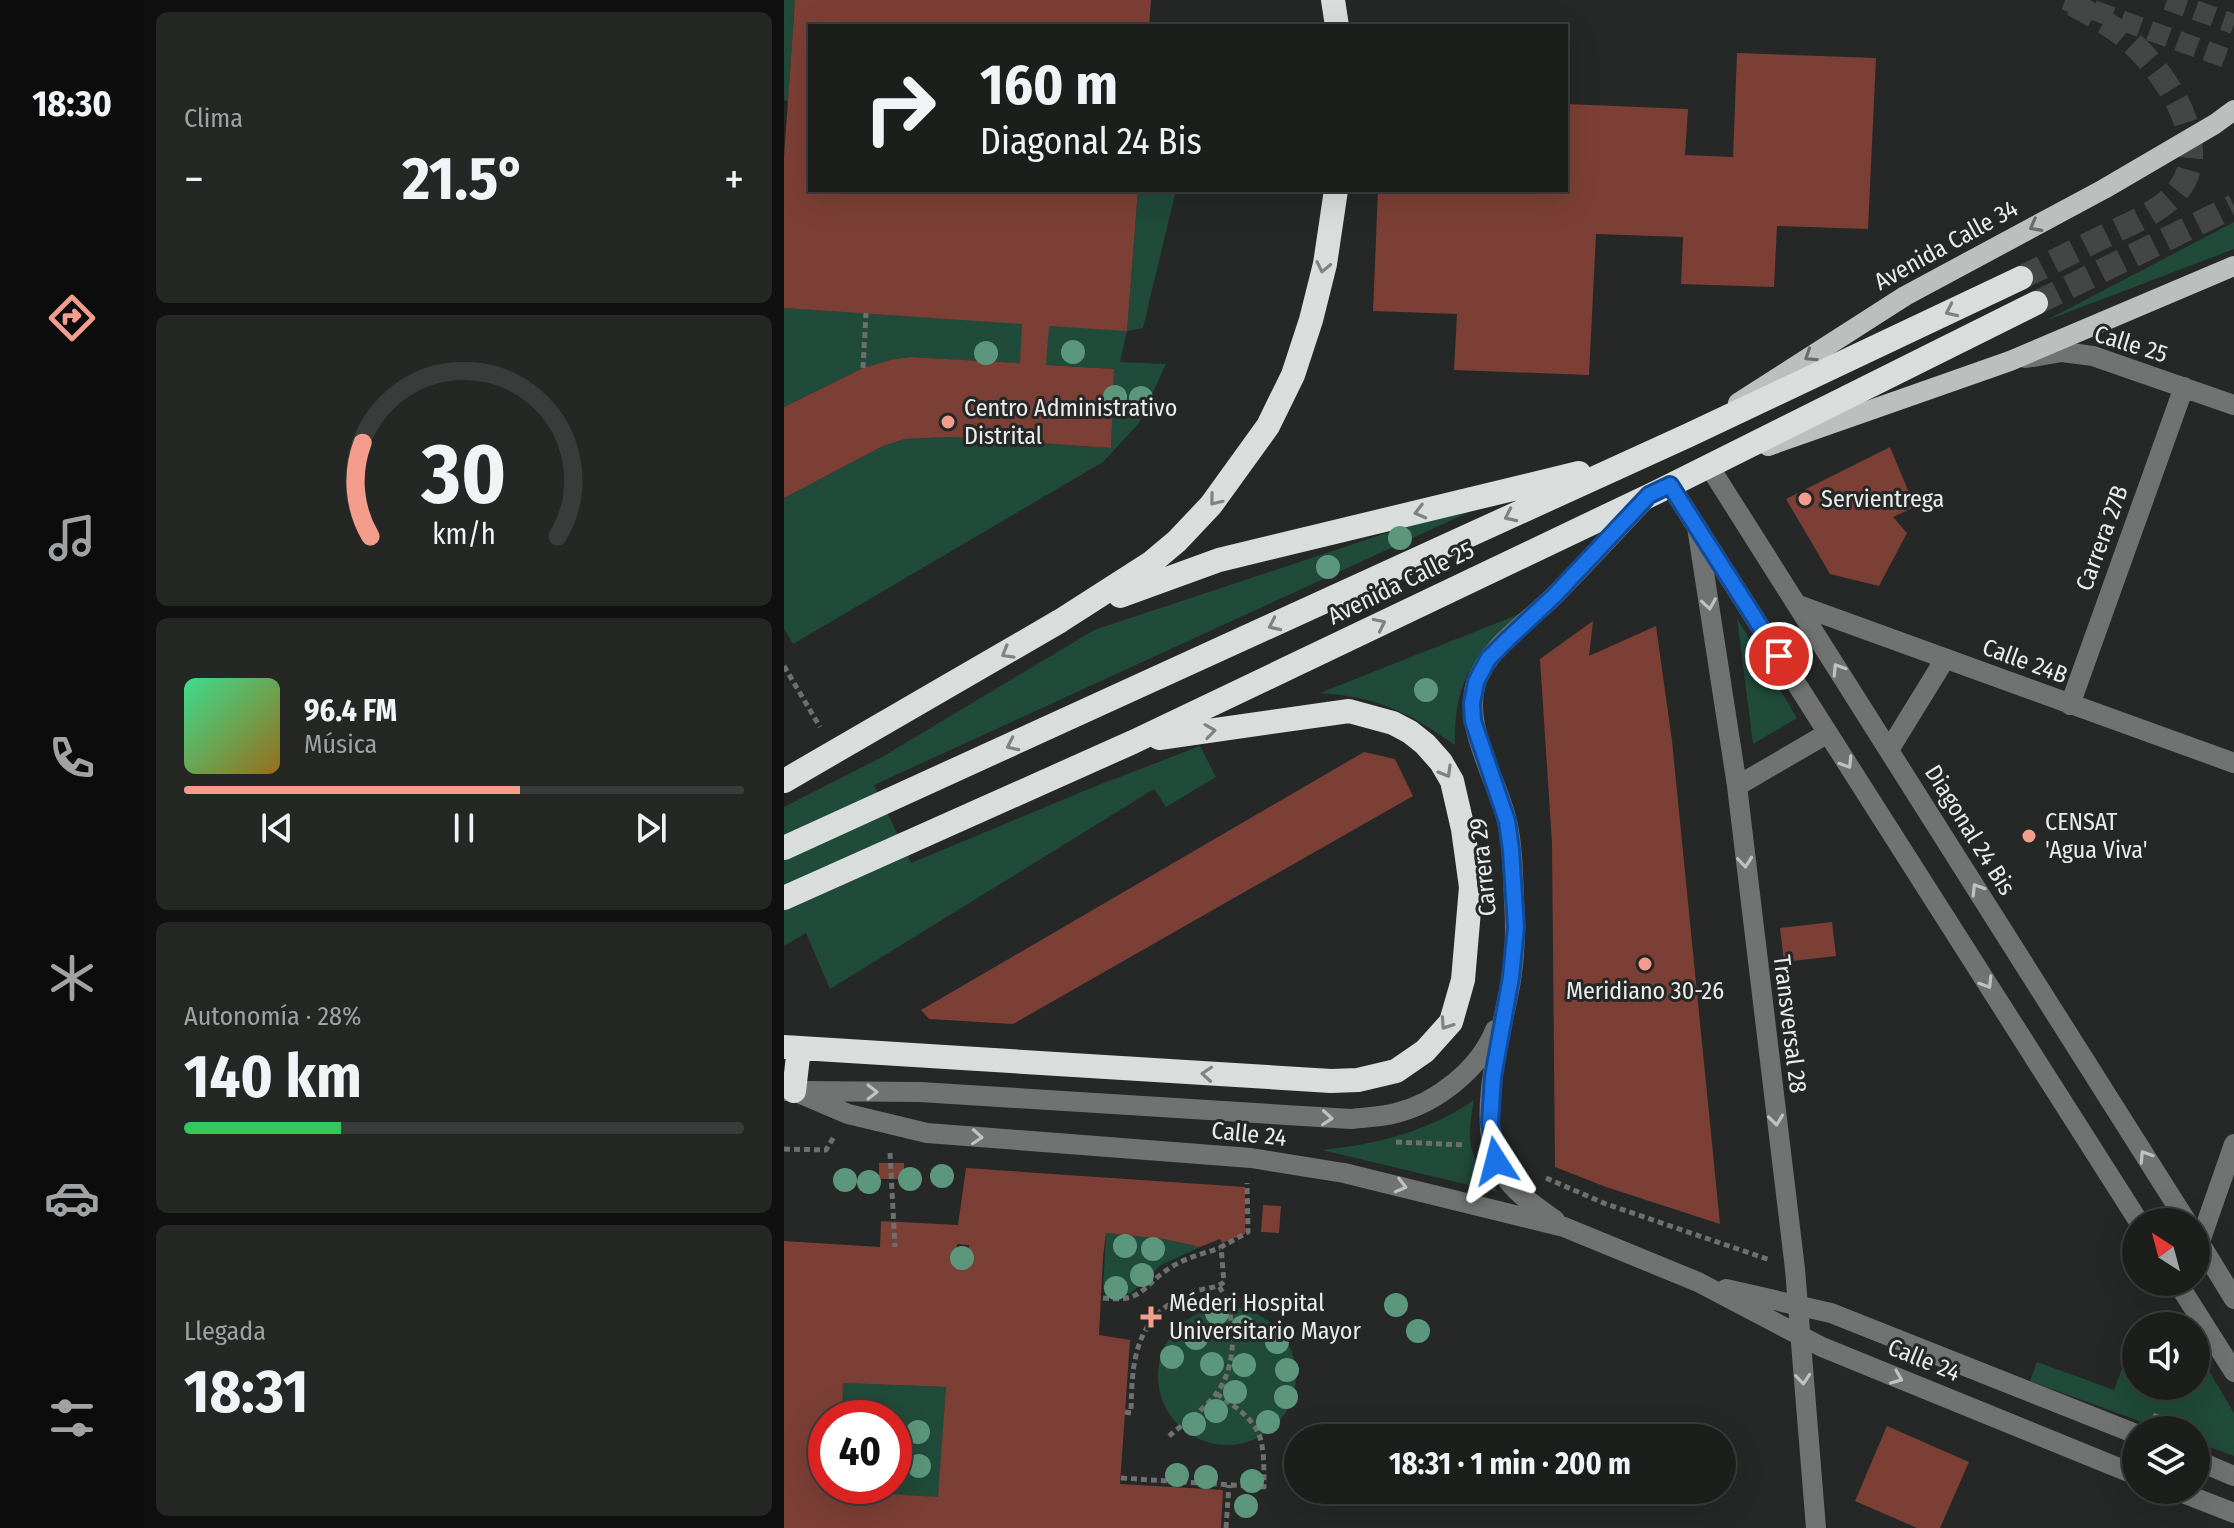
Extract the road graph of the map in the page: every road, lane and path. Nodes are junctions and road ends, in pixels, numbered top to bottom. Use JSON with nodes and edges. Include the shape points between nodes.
{"nodes":[{"id":1,"x":1333,"y":0,"type":"edge"},
{"id":2,"x":1337,"y":24,"type":"edge"},
{"id":3,"x":2234,"y":110,"type":"edge"},
{"id":4,"x":2234,"y":125,"type":"edge"},
{"id":5,"x":2104,"y":189,"type":"junction"},
{"id":6,"x":1336,"y":192,"type":"edge"},
{"id":7,"x":2234,"y":266,"type":"edge"},
{"id":8,"x":2021,"y":278,"type":"tunnel mouth"},
{"id":9,"x":2036,"y":303,"type":"tunnel mouth"},
{"id":10,"x":866,"y":313,"type":"dead end"},
{"id":11,"x":2010,"y":361,"type":"junction"},
{"id":12,"x":863,"y":368,"type":"dead end"},
{"id":13,"x":2184,"y":387,"type":"junction"},
{"id":14,"x":2234,"y":405,"type":"edge"},
{"id":15,"x":1689,"y":435,"type":"junction"},
{"id":16,"x":1632,"y":460,"type":"junction"},
{"id":17,"x":1709,"y":466,"type":"junction"},
{"id":18,"x":1660,"y":490,"type":"junction"},
{"id":19,"x":1697,"y":527,"type":"junction"},
{"id":20,"x":1798,"y":605,"type":"junction"},
{"id":21,"x":1060,"y":621,"type":"junction"},
{"id":22,"x":1945,"y":659,"type":"junction"},
{"id":23,"x":784,"y":666,"type":"edge"},
{"id":24,"x":2070,"y":705,"type":"junction"},
{"id":25,"x":1828,"y":733,"type":"junction"},
{"id":26,"x":1133,"y":742,"type":"junction"},
{"id":27,"x":1889,"y":750,"type":"junction"},
{"id":28,"x":835,"y":752,"type":"junction"},
{"id":29,"x":2234,"y":763,"type":"edge"},
{"id":30,"x":784,"y":781,"type":"edge"},
{"id":31,"x":1737,"y":786,"type":"junction"},
{"id":32,"x":784,"y":848,"type":"edge"},
{"id":33,"x":784,"y":898,"type":"edge"},
{"id":34,"x":1511,"y":977,"type":"junction"},
{"id":35,"x":792,"y":1047,"type":"edge"},
{"id":36,"x":789,"y":1091,"type":"edge"},
{"id":37,"x":2234,"y":1144,"type":"edge"},
{"id":38,"x":890,"y":1153,"type":"dead end"},
{"id":39,"x":1247,"y":1178,"type":"dead end"},
{"id":40,"x":2130,"y":1208,"type":"edge"},
{"id":41,"x":2178,"y":1208,"type":"edge"},
{"id":42,"x":2210,"y":1209,"type":"edge"},
{"id":43,"x":1564,"y":1227,"type":"junction"},
{"id":44,"x":895,"y":1247,"type":"dead end"},
{"id":45,"x":1221,"y":1247,"type":"junction"},
{"id":46,"x":2210,"y":1263,"type":"edge"},
{"id":47,"x":1698,"y":1282,"type":"junction"},
{"id":48,"x":1219,"y":1286,"type":"junction"},
{"id":49,"x":2189,"y":1296,"type":"edge"},
{"id":50,"x":1103,"y":1298,"type":"dead end"},
{"id":51,"x":2234,"y":1299,"type":"edge"},
{"id":52,"x":1798,"y":1305,"type":"junction"},
{"id":53,"x":1800,"y":1336,"type":"junction"},
{"id":54,"x":2234,"y":1372,"type":"edge"},
{"id":55,"x":1217,"y":1394,"type":"junction"},
{"id":56,"x":1125,"y":1412,"type":"dead end"},
{"id":57,"x":2122,"y":1428,"type":"edge"},
{"id":58,"x":1169,"y":1436,"type":"dead end"},
{"id":59,"x":2210,"y":1466,"type":"edge"},
{"id":60,"x":2122,"y":1469,"type":"edge"},
{"id":61,"x":2234,"y":1476,"type":"edge"},
{"id":62,"x":1121,"y":1478,"type":"dead end"},
{"id":63,"x":1229,"y":1485,"type":"junction"},
{"id":64,"x":2210,"y":1504,"type":"edge"},
{"id":65,"x":2234,"y":1513,"type":"edge"},
{"id":66,"x":1226,"y":1528,"type":"edge"},
{"id":67,"x":1816,"y":1528,"type":"edge"}],
"edges":[{"from":1,"to":2,"type":"highway"},
{"from":3,"to":5,"type":"main road","name":"Avenida Calle 34"},
{"from":4,"to":5,"type":"main road"},
{"from":5,"to":15,"type":"main road","name":"Avenida Calle 34","one_way":true,"via":[[1905,296]]},
{"from":6,"to":21,"type":"highway","one_way":true,"via":[[1311,320],[1268,426],[1211,505],[1177,541]]},
{"from":7,"to":11,"type":"main road"},
{"from":8,"to":15,"type":"highway","name":"Avenida Calle 25","one_way":true},
{"from":9,"to":17,"type":"highway","name":"Avenida Calle 25"},
{"from":10,"to":12,"type":"path"},
{"from":11,"to":13,"type":"street","name":"Calle 25","via":[[2062,352],[2093,356]]},
{"from":11,"to":17,"type":"main road"},
{"from":13,"to":14,"type":"street","name":"Calle 25"},
{"from":13,"to":24,"type":"street","name":"Carrera 27B"},
{"from":15,"to":16,"type":"highway","name":"Avenida Calle 25"},
{"from":16,"to":21,"type":"highway","one_way":true,"via":[[1219,560]]},
{"from":16,"to":32,"type":"highway","name":"Avenida Calle 25","one_way":true},
{"from":17,"to":18,"type":"highway","name":"Avenida Calle 25"},
{"from":17,"to":20,"type":"street","name":"Diagonal 24 Bis"},
{"from":18,"to":19,"type":"street"},
{"from":26,"to":18,"type":"highway","name":"Avenida Calle 25","one_way":true},
{"from":18,"to":34,"type":"street","name":"Carrera 29","via":[[1488,659],[1476,682],[1473,721],[1500,798],[1511,850],[1516,927]]},
{"from":19,"to":25,"type":"street"},
{"from":19,"to":31,"type":"street","name":"Transversal 28","one_way":true},
{"from":20,"to":22,"type":"street","name":"Calle 24B"},
{"from":27,"to":20,"type":"street","name":"Diagonal 24 Bis","one_way":true},
{"from":21,"to":28,"type":"highway","one_way":true},
{"from":22,"to":24,"type":"street","name":"Calle 24B"},
{"from":22,"to":27,"type":"street"},
{"from":23,"to":28,"type":"path"},
{"from":24,"to":29,"type":"street","name":"Calle 24B"},
{"from":25,"to":31,"type":"street"},
{"from":25,"to":40,"type":"street","one_way":true},
{"from":26,"to":33,"type":"highway","name":"Avenida Calle 25"},
{"from":26,"to":35,"type":"highway","one_way":true,"via":[[1349,711],[1393,723],[1425,744],[1452,781],[1471,887],[1458,1002],[1451,1022],[1425,1051],[1396,1071],[1331,1081]]},
{"from":41,"to":27,"type":"street","name":"Diagonal 24 Bis","one_way":true},
{"from":28,"to":30,"type":"highway"},
{"from":31,"to":52,"type":"street","name":"Transversal 28","one_way":true},
{"from":36,"to":34,"type":"street","one_way":true,"via":[[920,1092],[1351,1119],[1394,1114],[1437,1096],[1485,1050]]},
{"from":34,"to":43,"type":"street","name":"Carrera 29","via":[[1493,1077],[1490,1123],[1496,1161],[1520,1195]]},
{"from":35,"to":36,"type":"highway"},
{"from":36,"to":43,"type":"street","name":"Calle 24","one_way":true,"via":[[848,1114],[927,1133],[1251,1158],[1344,1173]]},
{"from":37,"to":42,"type":"street"},
{"from":38,"to":44,"type":"path"},
{"from":39,"to":45,"type":"path","via":[[1248,1232]]},
{"from":43,"to":47,"type":"street","name":"Calle 24"},
{"from":45,"to":48,"type":"path","via":[[1224,1282]]},
{"from":45,"to":50,"type":"path","via":[[1172,1266],[1132,1298]]},
{"from":46,"to":51,"type":"street"},
{"from":47,"to":52,"type":"street","name":"Calle 24"},
{"from":47,"to":53,"type":"street","name":"Calle 24"},
{"from":48,"to":55,"type":"path","via":[[1231,1316],[1232,1340]]},
{"from":48,"to":56,"type":"path","via":[[1184,1295],[1151,1322],[1134,1355],[1131,1413]]},
{"from":49,"to":54,"type":"street"},
{"from":52,"to":53,"type":"street","name":"Transversal 28"},
{"from":52,"to":57,"type":"street","name":"Calle 24","via":[[1843,1317]]},
{"from":53,"to":60,"type":"street","name":"Calle 24","one_way":true},
{"from":53,"to":67,"type":"street","name":"Transversal 28","one_way":true},
{"from":55,"to":58,"type":"path"},
{"from":55,"to":63,"type":"path","via":[[1245,1414],[1264,1444],[1264,1487]]},
{"from":59,"to":61,"type":"street"},
{"from":62,"to":63,"type":"path"},
{"from":63,"to":66,"type":"path"},
{"from":64,"to":65,"type":"street"}]}
